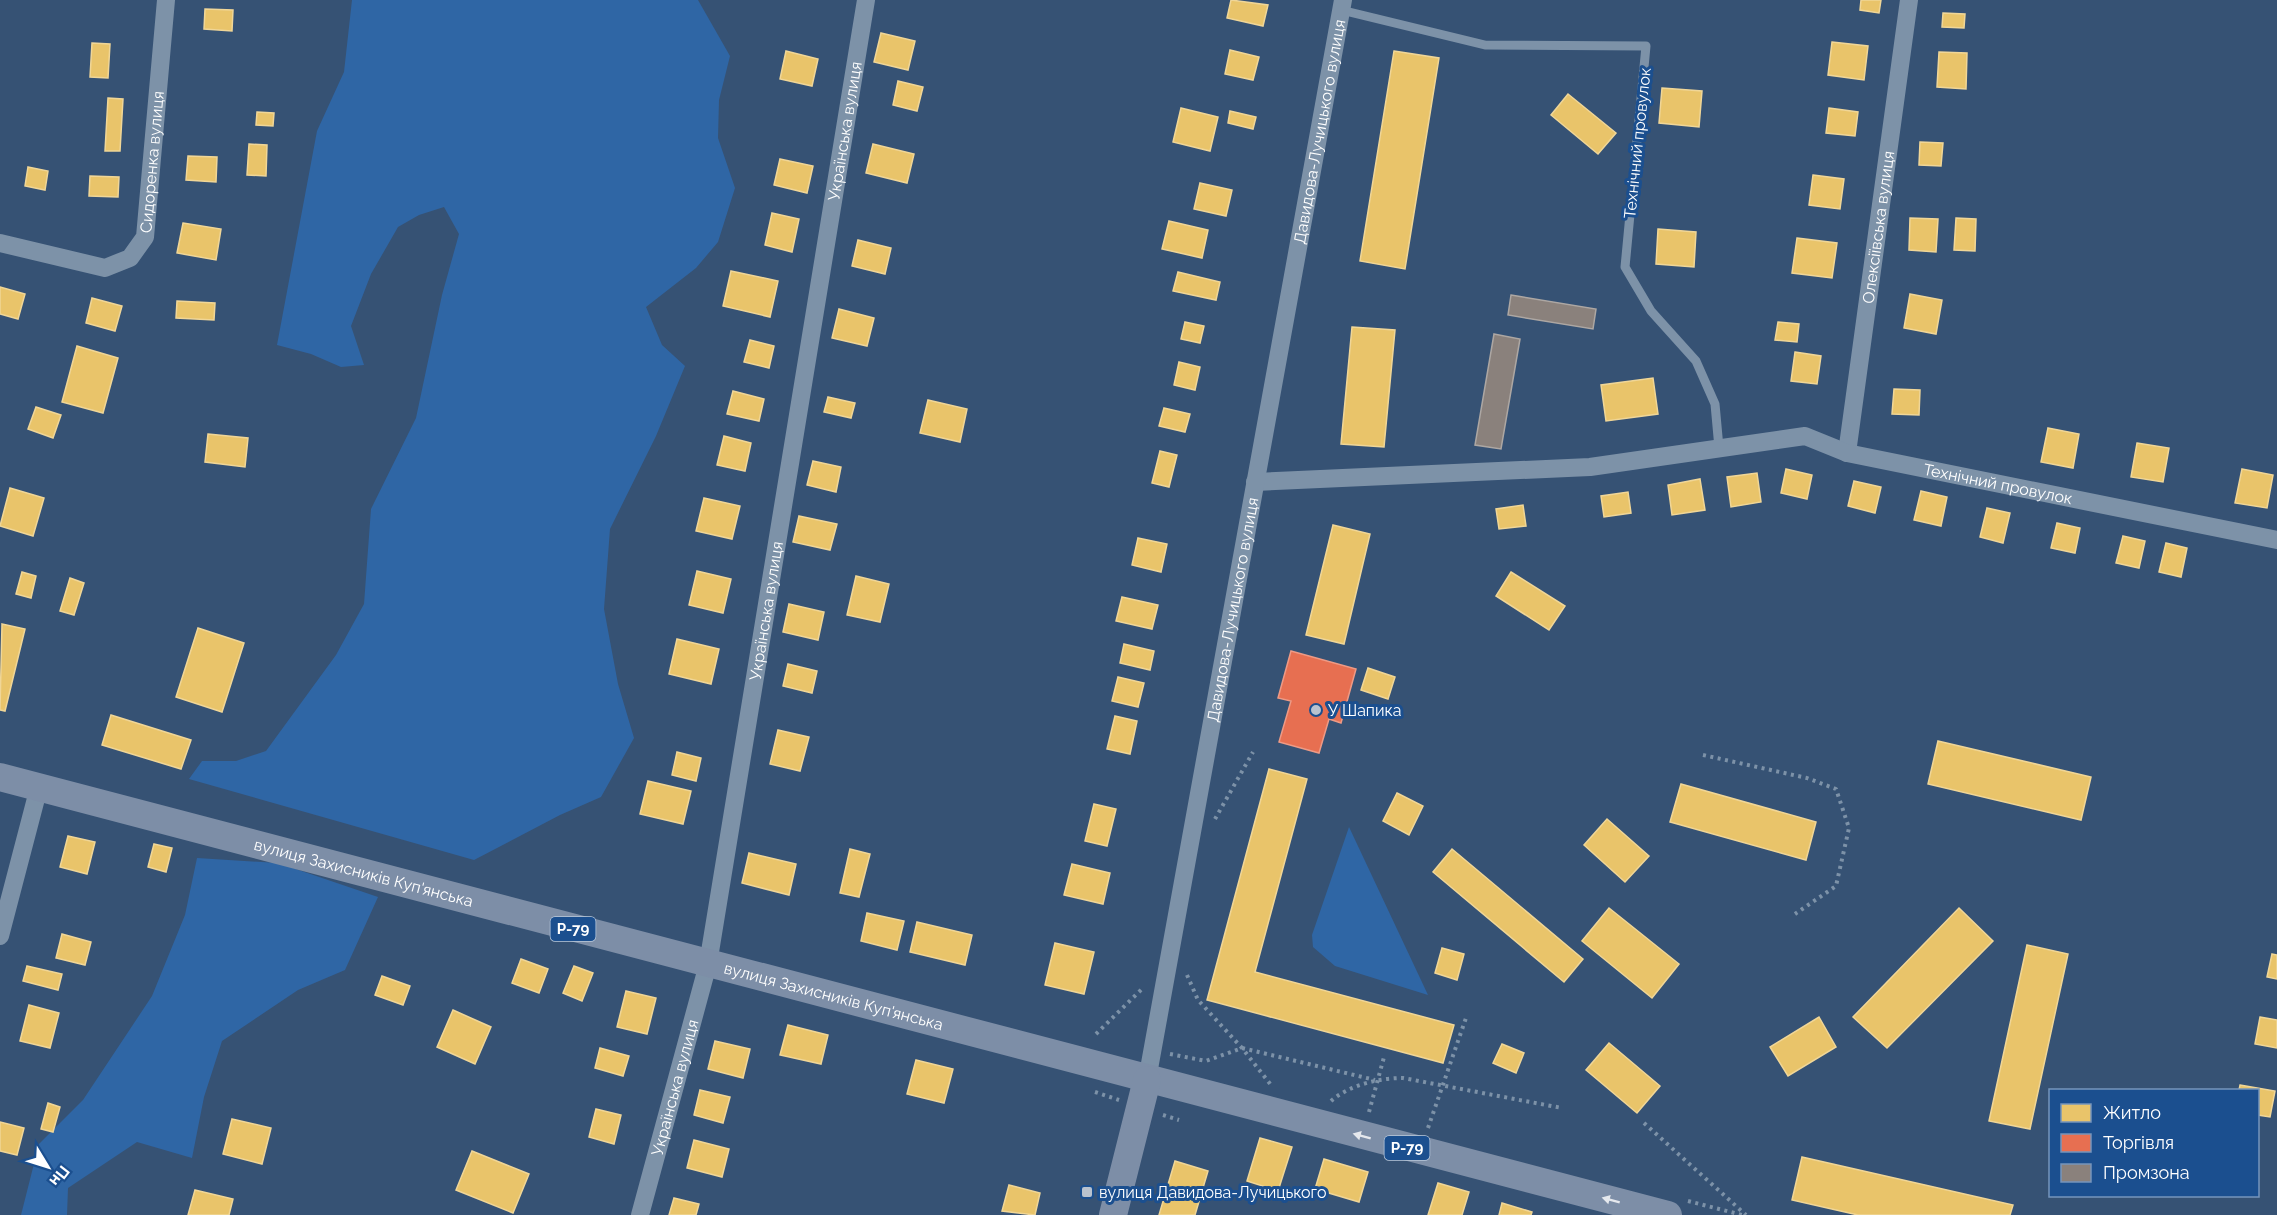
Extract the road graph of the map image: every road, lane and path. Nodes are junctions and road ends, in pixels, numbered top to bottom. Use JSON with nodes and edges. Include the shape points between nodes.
{"nodes":[{"id":1,"x":166,"y":0,"type":"edge"},
{"id":2,"x":866,"y":0,"type":"edge"},
{"id":3,"x":1910,"y":0,"type":"edge"},
{"id":4,"x":1342,"y":5,"type":"edge"},
{"id":5,"x":0,"y":243,"type":"edge"},
{"id":6,"x":1719,"y":448,"type":"junction"},
{"id":7,"x":1846,"y":453,"type":"junction"},
{"id":8,"x":1255,"y":482,"type":"junction"},
{"id":9,"x":2277,"y":540,"type":"edge"},
{"id":10,"x":1253,"y":752,"type":"dead end"},
{"id":11,"x":1703,"y":755,"type":"dead end"},
{"id":12,"x":0,"y":777,"type":"edge"},
{"id":13,"x":39,"y":787,"type":"junction"},
{"id":14,"x":1214,"y":821,"type":"dead end"},
{"id":15,"x":1795,"y":914,"type":"dead end"},
{"id":16,"x":0,"y":936,"type":"edge"},
{"id":17,"x":708,"y":964,"type":"junction"},
{"id":18,"x":1168,"y":965,"type":"junction"},
{"id":19,"x":1467,"y":1015,"type":"dead end"},
{"id":20,"x":1096,"y":1034,"type":"dead end"},
{"id":21,"x":1242,"y":1048,"type":"junction"},
{"id":22,"x":1152,"y":1050,"type":"junction"},
{"id":23,"x":1384,"y":1057,"type":"dead end"},
{"id":24,"x":1147,"y":1080,"type":"junction"},
{"id":25,"x":1377,"y":1081,"type":"junction"},
{"id":26,"x":1443,"y":1085,"type":"junction"},
{"id":27,"x":1274,"y":1089,"type":"dead end"},
{"id":28,"x":1338,"y":1107,"type":"dead end"},
{"id":29,"x":1562,"y":1108,"type":"dead end"},
{"id":30,"x":1358,"y":1113,"type":"dead end"},
{"id":31,"x":1368,"y":1116,"type":"junction"},
{"id":32,"x":1378,"y":1118,"type":"dead end"},
{"id":33,"x":1644,"y":1123,"type":"dead end"},
{"id":34,"x":1418,"y":1129,"type":"dead end"},
{"id":35,"x":1427,"y":1132,"type":"junction"},
{"id":36,"x":1436,"y":1134,"type":"dead end"},
{"id":37,"x":1677,"y":1208,"type":"edge"},
{"id":38,"x":640,"y":1215,"type":"edge"},
{"id":39,"x":1113,"y":1215,"type":"edge"},
{"id":40,"x":1744,"y":1215,"type":"edge"}],
"edges":[{"from":1,"to":5,"type":"street","name":"Сидоренка вулиця","via":[[145,237],[130,258],[105,268]]},
{"from":2,"to":17,"type":"street","name":"Українська вулиця"},
{"from":3,"to":7,"type":"street","name":"Олексіївська вулиця"},
{"from":4,"to":6,"type":"lane","name":"Технічний провулок","via":[[1485,45],[1646,46],[1625,267],[1651,310],[1696,361],[1715,404]]},
{"from":4,"to":8,"type":"street","name":"Давидова-Лучицького вулиця"},
{"from":6,"to":7,"type":"street","name":"Технічний провулок","via":[[1804,436]]},
{"from":6,"to":8,"type":"street","name":"Технічний провулок","via":[[1590,467]]},
{"from":7,"to":9,"type":"street","name":"Технічний провулок"},
{"from":8,"to":18,"type":"street","name":"Давидова-Лучицького вулиця"},
{"from":10,"to":14,"type":"path"},
{"from":11,"to":15,"type":"path","via":[[1807,778],[1836,789],[1849,828],[1836,886]]},
{"from":12,"to":13,"type":"main road","name":"вулиця Захисників Куп'янська","number":"Р-79"},
{"from":13,"to":16,"type":"street"},
{"from":13,"to":17,"type":"main road","name":"вулиця Захисників Куп'янська","number":"Р-79"},
{"from":17,"to":24,"type":"main road","name":"вулиця Захисників Куп'янська","number":"Р-79"},
{"from":17,"to":38,"type":"street","name":"Українська вулиця"},
{"from":18,"to":20,"type":"path"},
{"from":18,"to":21,"type":"path","via":[[1178,954],[1198,1000]]},
{"from":18,"to":22,"type":"street","name":"Давидова-Лучицького вулиця"},
{"from":19,"to":26,"type":"path"},
{"from":21,"to":22,"type":"path","via":[[1206,1061]]},
{"from":21,"to":25,"type":"path"},
{"from":21,"to":27,"type":"path"},
{"from":22,"to":24,"type":"street","name":"Давидова-Лучицького вулиця"},
{"from":23,"to":25,"type":"path"},
{"from":37,"to":24,"type":"main road","name":"вулиця Захисників Куп'янська","number":"Р-79","one_way":true},
{"from":24,"to":39,"type":"main road","name":"Давидова-Лучицького вулиця"},
{"from":25,"to":26,"type":"path","via":[[1403,1078]]},
{"from":25,"to":28,"type":"path","via":[[1341,1092],[1328,1104]]},
{"from":25,"to":31,"type":"path"},
{"from":26,"to":29,"type":"path"},
{"from":26,"to":35,"type":"path"},
{"from":30,"to":31,"type":"path"},
{"from":31,"to":32,"type":"path"},
{"from":33,"to":40,"type":"path"},
{"from":34,"to":35,"type":"path"},
{"from":35,"to":36,"type":"path"},
{"from":37,"to":40,"type":"path"}]}
